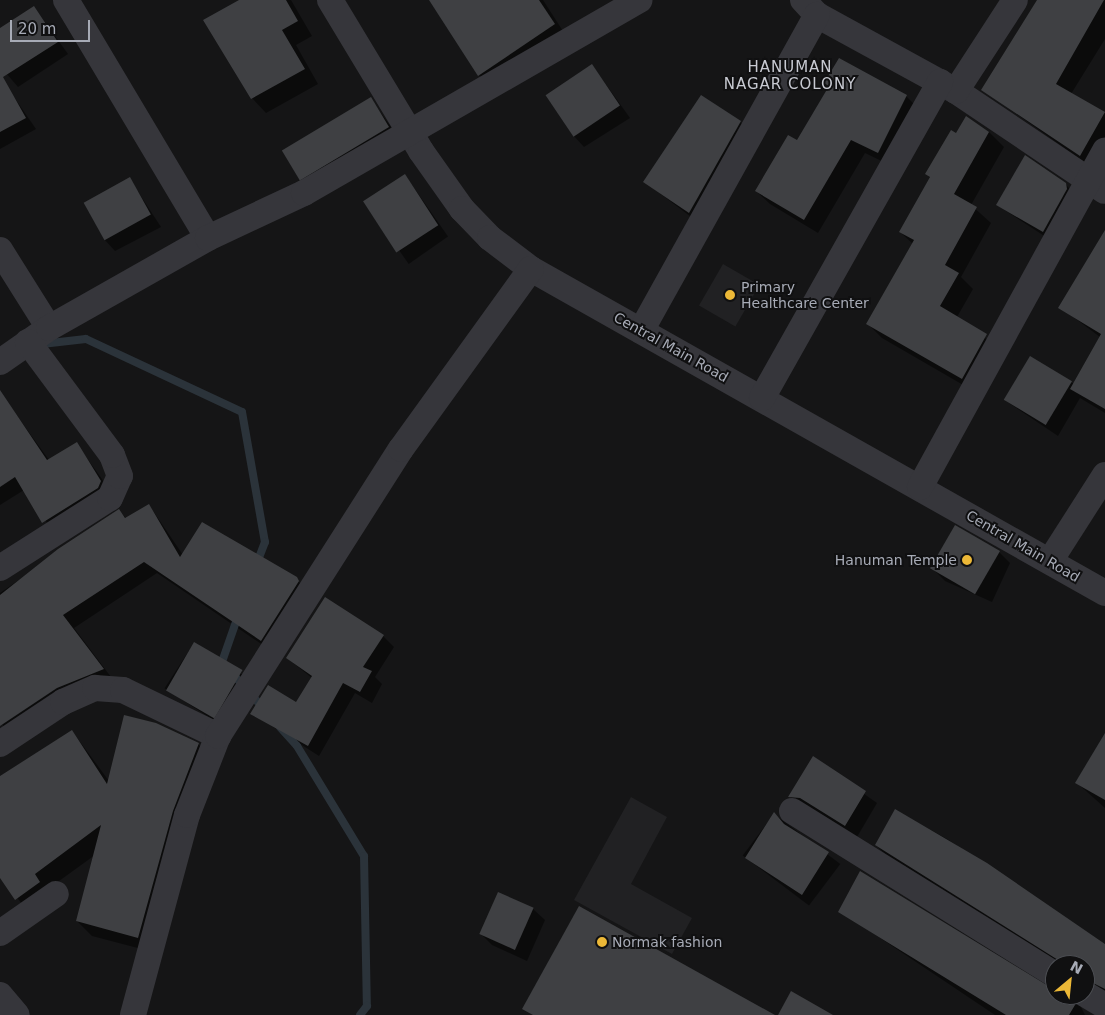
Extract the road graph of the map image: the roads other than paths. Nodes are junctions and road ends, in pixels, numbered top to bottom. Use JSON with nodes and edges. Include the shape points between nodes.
{"nodes":[{"id":1,"x":66,"y":0,"type":"edge"},
{"id":2,"x":330,"y":0,"type":"edge"},
{"id":3,"x":639,"y":0,"type":"edge"},
{"id":4,"x":1015,"y":0,"type":"edge"},
{"id":5,"x":810,"y":8,"type":"edge"},
{"id":6,"x":948,"y":87,"type":"junction"},
{"id":7,"x":408,"y":130,"type":"junction"},
{"id":8,"x":1105,"y":151,"type":"edge"},
{"id":9,"x":1097,"y":186,"type":"edge"},
{"id":10,"x":208,"y":238,"type":"junction"},
{"id":11,"x":0,"y":250,"type":"edge"},
{"id":12,"x":531,"y":269,"type":"junction"},
{"id":13,"x":641,"y":330,"type":"junction"},
{"id":14,"x":38,"y":335,"type":"junction"},
{"id":15,"x":0,"y":362,"type":"edge"},
{"id":16,"x":762,"y":398,"type":"junction"},
{"id":17,"x":1105,"y":475,"type":"edge"},
{"id":18,"x":920,"y":487,"type":"junction"},
{"id":19,"x":1050,"y":561,"type":"junction"},
{"id":20,"x":0,"y":568,"type":"edge"},
{"id":21,"x":1105,"y":593,"type":"edge"},
{"id":22,"x":218,"y":736,"type":"junction"},
{"id":23,"x":0,"y":744,"type":"edge"},
{"id":24,"x":792,"y":811,"type":"dead end"},
{"id":25,"x":56,"y":894,"type":"dead end"},
{"id":26,"x":0,"y":933,"type":"edge"},
{"id":27,"x":1045,"y":969,"type":"edge"},
{"id":28,"x":0,"y":995,"type":"edge"},
{"id":29,"x":17,"y":1015,"type":"edge"},
{"id":30,"x":133,"y":1015,"type":"edge"}],
"edges":[{"from":1,"to":10,"type":"street"},
{"from":2,"to":7,"type":"street","name":"Central Main Road"},
{"from":3,"to":7,"type":"street"},
{"from":4,"to":6,"type":"street"},
{"from":5,"to":6,"type":"street"},
{"from":5,"to":13,"type":"street"},
{"from":6,"to":9,"type":"street"},
{"from":6,"to":16,"type":"street"},
{"from":7,"to":10,"type":"street","via":[[304,193]]},
{"from":7,"to":12,"type":"street","name":"Central Main Road","via":[[462,209],[490,238]]},
{"from":8,"to":9,"type":"street"},
{"from":9,"to":18,"type":"street"},
{"from":10,"to":14,"type":"street"},
{"from":11,"to":14,"type":"street"},
{"from":12,"to":13,"type":"street","name":"Central Main Road"},
{"from":12,"to":22,"type":"street","via":[[396,457]]},
{"from":13,"to":16,"type":"street","name":"Central Main Road"},
{"from":14,"to":15,"type":"street"},
{"from":14,"to":20,"type":"street","via":[[112,455],[120,476],[110,498]]},
{"from":16,"to":18,"type":"street","name":"Central Main Road"},
{"from":17,"to":19,"type":"street"},
{"from":18,"to":19,"type":"street","name":"Central Main Road"},
{"from":19,"to":21,"type":"street","name":"Central Main Road"},
{"from":22,"to":23,"type":"street","via":[[123,690],[95,688],[63,702]]},
{"from":22,"to":30,"type":"street","via":[[187,815]]},
{"from":24,"to":27,"type":"street"},
{"from":25,"to":26,"type":"street"},
{"from":28,"to":29,"type":"street"}]}
